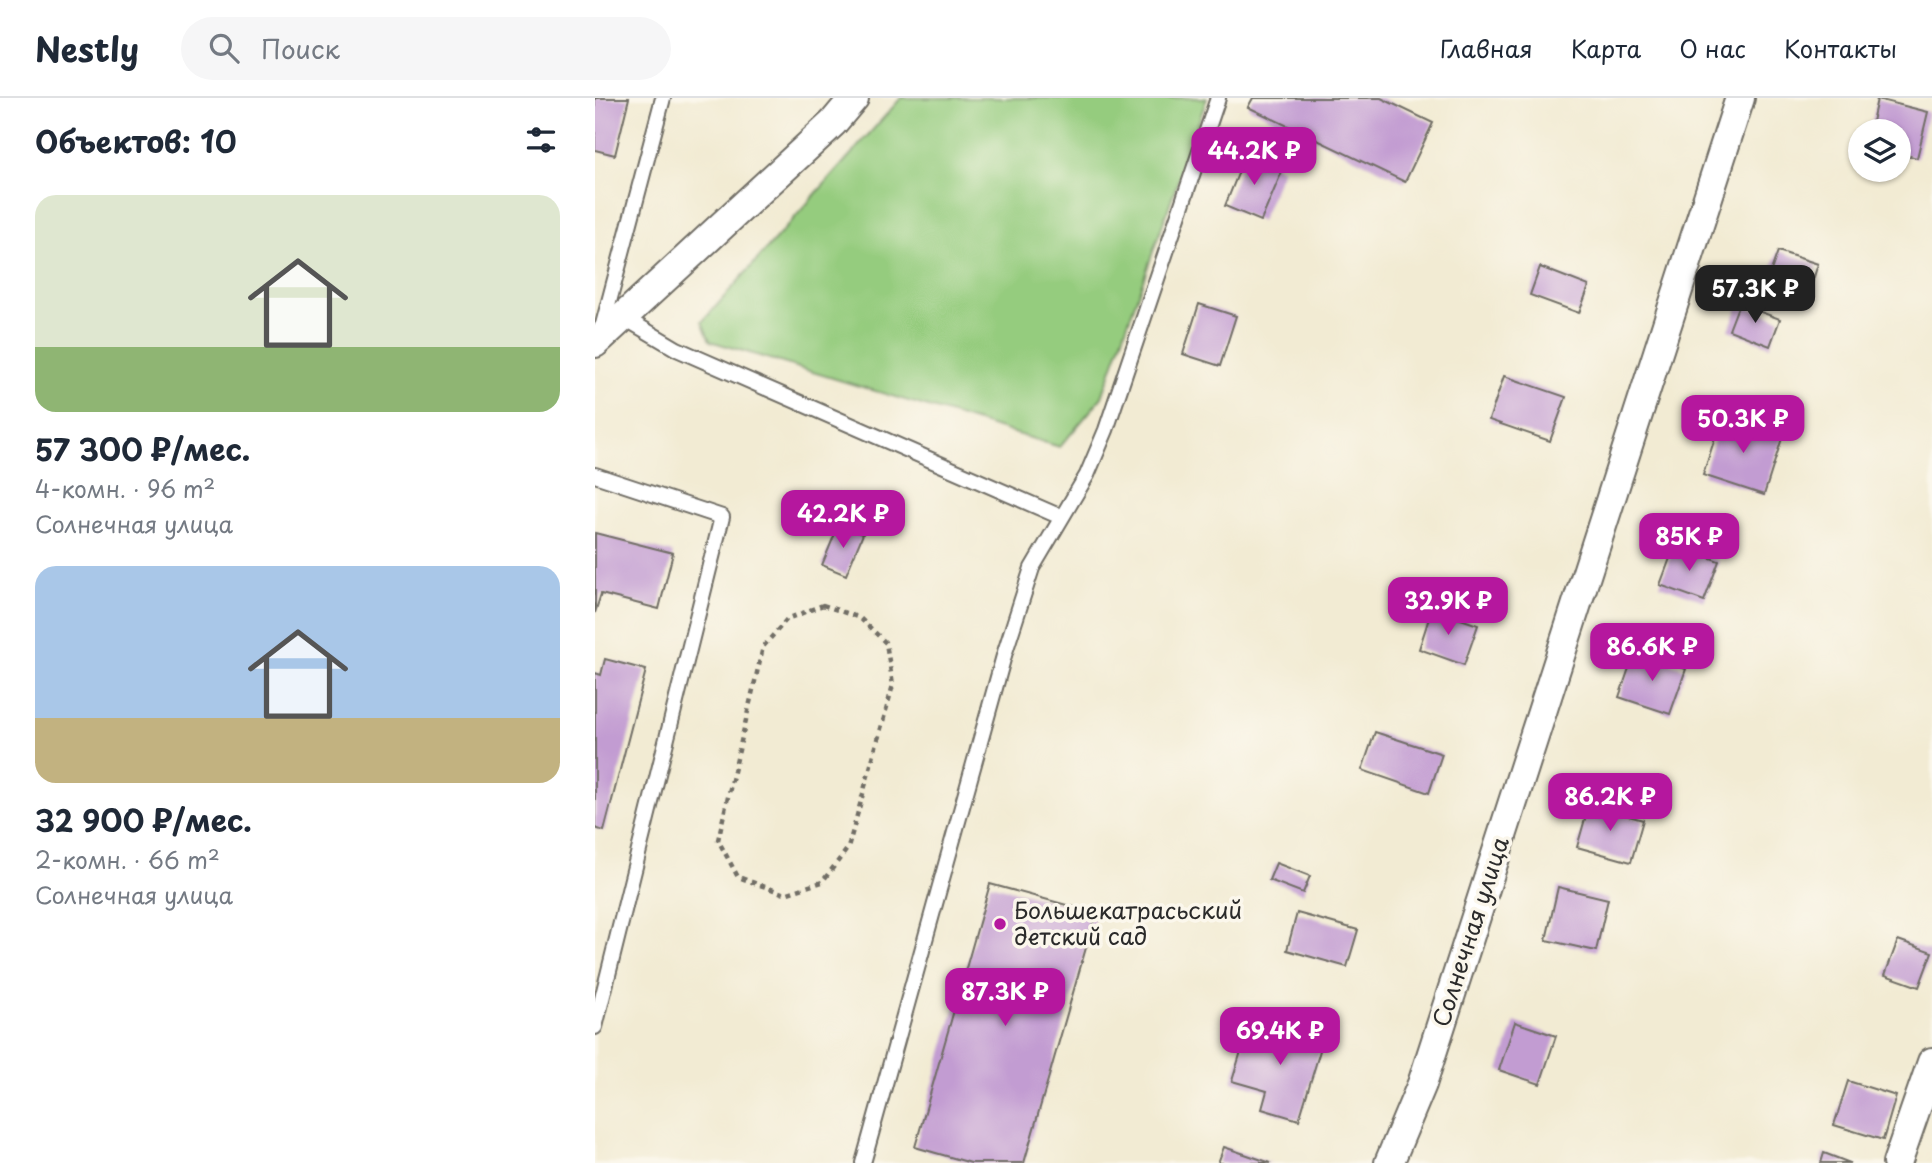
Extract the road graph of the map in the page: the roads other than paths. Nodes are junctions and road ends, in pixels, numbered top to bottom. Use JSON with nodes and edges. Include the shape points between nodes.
{"nodes":[{"id":1,"x":663,"y":98,"type":"edge"},
{"id":2,"x":854,"y":98,"type":"edge"},
{"id":3,"x":1218,"y":98,"type":"edge"},
{"id":4,"x":1740,"y":98,"type":"edge"},
{"id":5,"x":623,"y":317,"type":"junction"},
{"id":6,"x":596,"y":340,"type":"edge"},
{"id":7,"x":595,"y":475,"type":"edge"},
{"id":8,"x":1061,"y":517,"type":"junction"},
{"id":9,"x":595,"y":1027,"type":"edge"},
{"id":10,"x":1932,"y":1062,"type":"edge"},
{"id":11,"x":863,"y":1163,"type":"edge"},
{"id":12,"x":1389,"y":1163,"type":"edge"},
{"id":13,"x":1897,"y":1163,"type":"edge"}],
"edges":[{"from":1,"to":6,"type":"lane"},
{"from":2,"to":5,"type":"street","via":[[833,123]]},
{"from":3,"to":8,"type":"lane","via":[[1106,430],[1087,475]]},
{"from":4,"to":12,"type":"street","name":"Солнечная улица","via":[[1422,1084]]},
{"from":5,"to":6,"type":"street"},
{"from":5,"to":8,"type":"lane","via":[[677,348]]},
{"from":7,"to":9,"type":"lane","via":[[722,517]]},
{"from":8,"to":11,"type":"lane","via":[[1032,568],[1005,652]]},
{"from":10,"to":13,"type":"street"}]}
